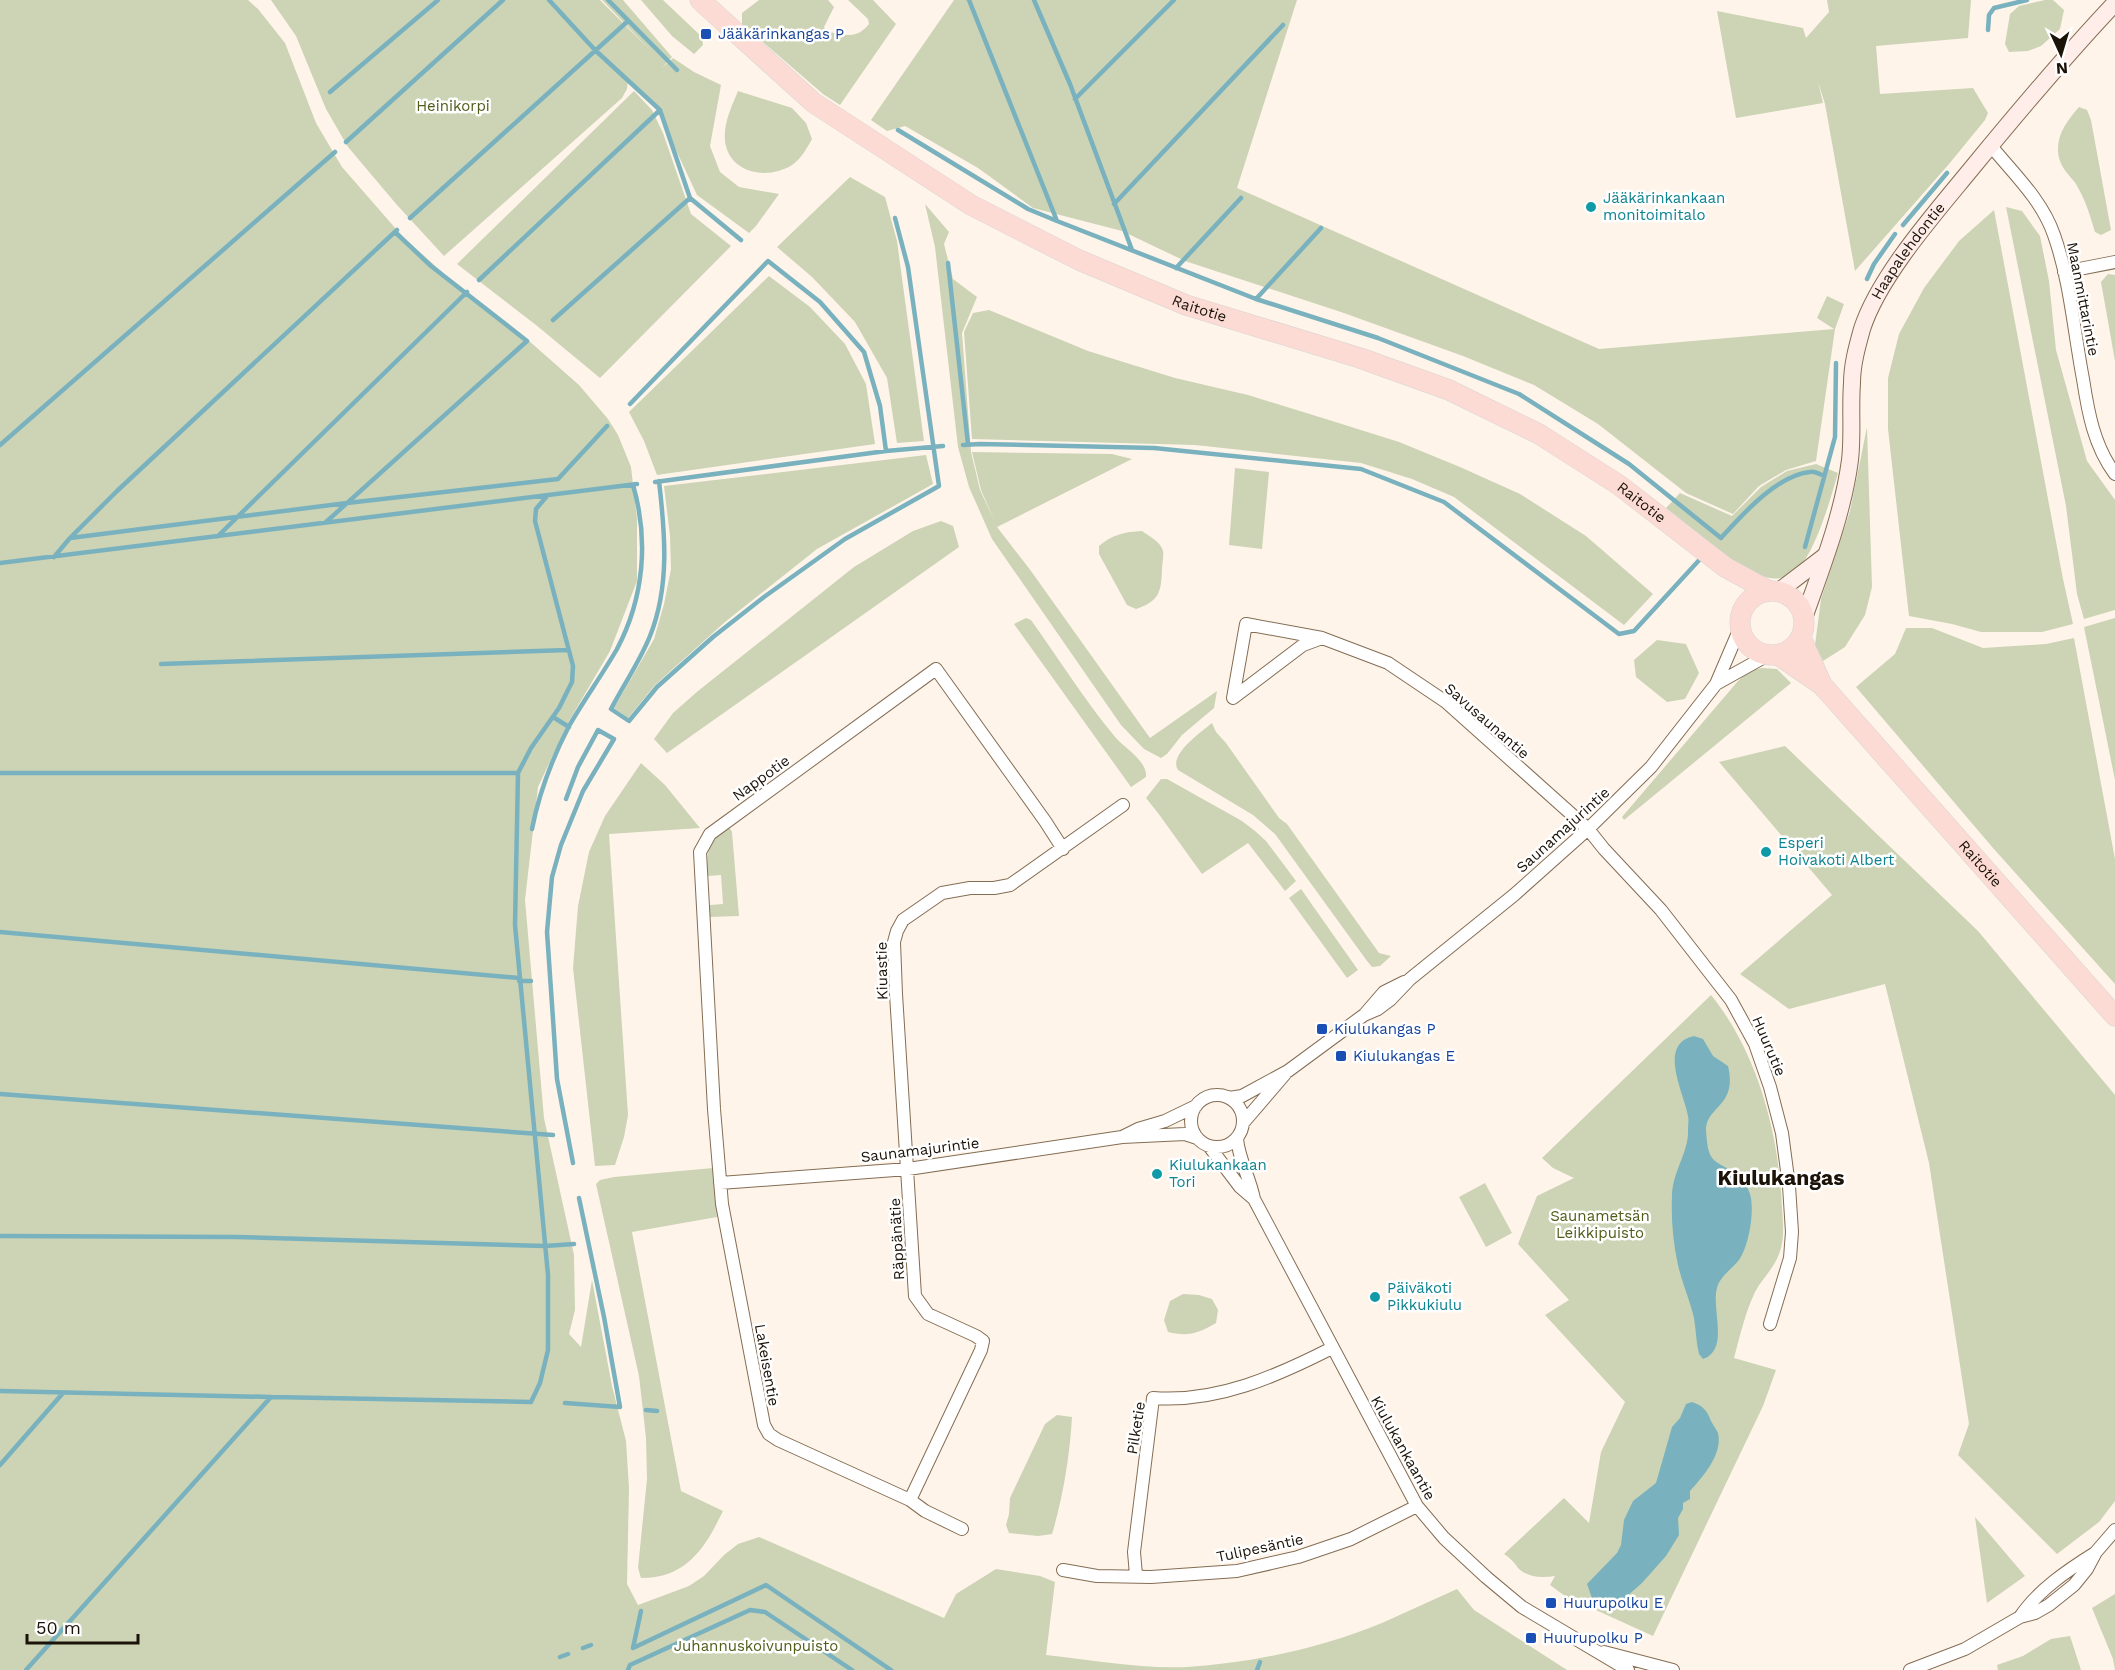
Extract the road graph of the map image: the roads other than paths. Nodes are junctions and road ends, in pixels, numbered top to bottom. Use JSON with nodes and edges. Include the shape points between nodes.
{"nodes":[{"id":1,"x":700,"y":0,"type":"edge"},
{"id":2,"x":2115,"y":3,"type":"edge"},
{"id":3,"x":1991,"y":146,"type":"junction"},
{"id":4,"x":2115,"y":262,"type":"edge"},
{"id":5,"x":2064,"y":272,"type":"junction"},
{"id":6,"x":2115,"y":474,"type":"edge"},
{"id":7,"x":1826,"y":556,"type":"junction"},
{"id":8,"x":1725,"y":567,"type":"junction"},
{"id":9,"x":1774,"y":591,"type":"junction"},
{"id":10,"x":1744,"y":608,"type":"junction"},
{"id":11,"x":1804,"y":618,"type":"junction"},
{"id":12,"x":1740,"y":628,"type":"junction"},
{"id":13,"x":1322,"y":638,"type":"junction"},
{"id":14,"x":1801,"y":638,"type":"junction"},
{"id":15,"x":1773,"y":655,"type":"junction"},
{"id":16,"x":1716,"y":684,"type":"junction"},
{"id":17,"x":1822,"y":685,"type":"junction"},
{"id":18,"x":1123,"y":805,"type":"dead end"},
{"id":19,"x":1588,"y":829,"type":"junction"},
{"id":20,"x":1063,"y":849,"type":"junction"},
{"id":21,"x":2115,"y":1016,"type":"edge"},
{"id":22,"x":1288,"y":1071,"type":"junction"},
{"id":23,"x":1229,"y":1098,"type":"junction"},
{"id":24,"x":1196,"y":1106,"type":"junction"},
{"id":25,"x":1243,"y":1122,"type":"junction"},
{"id":26,"x":1122,"y":1137,"type":"junction"},
{"id":27,"x":1197,"y":1138,"type":"junction"},
{"id":28,"x":1237,"y":1139,"type":"junction"},
{"id":29,"x":1209,"y":1146,"type":"junction"},
{"id":30,"x":908,"y":1169,"type":"junction"},
{"id":31,"x":720,"y":1183,"type":"junction"},
{"id":32,"x":1254,"y":1199,"type":"junction"},
{"id":33,"x":1770,"y":1324,"type":"dead end"},
{"id":34,"x":1332,"y":1348,"type":"junction"},
{"id":35,"x":910,"y":1500,"type":"junction"},
{"id":36,"x":1417,"y":1506,"type":"junction"},
{"id":37,"x":962,"y":1529,"type":"dead end"},
{"id":38,"x":2115,"y":1530,"type":"edge"},
{"id":39,"x":1063,"y":1570,"type":"dead end"},
{"id":40,"x":1136,"y":1575,"type":"junction"},
{"id":41,"x":1598,"y":1651,"type":"junction"},
{"id":42,"x":1628,"y":1670,"type":"edge"},
{"id":43,"x":1673,"y":1670,"type":"edge"},
{"id":44,"x":1910,"y":1670,"type":"edge"}],
"edges":[{"from":1,"to":8,"type":"main road","name":"Raitotie","via":[[814,103],[971,206],[1079,260],[1186,305],[1360,358],[1449,390],[1539,434],[1619,485]]},
{"from":2,"to":3,"type":"street","name":"Haapalehdontie"},
{"from":3,"to":5,"type":"street","name":"Maanmittarintie","via":[[2043,208]]},
{"from":3,"to":7,"type":"street","name":"Haapalehdontie","via":[[1938,209],[1873,302],[1856,352],[1850,458]]},
{"from":4,"to":5,"type":"street"},
{"from":5,"to":6,"type":"street","name":"Maanmittarintie","via":[[2090,418],[2098,445]]},
{"from":7,"to":9,"type":"street"},
{"from":7,"to":11,"type":"street","name":"Haapalehdontie"},
{"from":8,"to":9,"type":"main road","name":"Raitotie"},
{"from":8,"to":10,"type":"main road","name":"Raitotie"},
{"from":9,"to":10,"type":"main road","via":[[1750,599]]},
{"from":9,"to":11,"type":"main road","via":[[1796,601]]},
{"from":10,"to":12,"type":"main road"},
{"from":11,"to":14,"type":"main road"},
{"from":12,"to":15,"type":"main road","name":"Raitotie","via":[[1750,646]]},
{"from":12,"to":16,"type":"street","name":"Saunamajurintie"},
{"from":13,"to":13,"type":"street","name":"Savusaunantie","via":[[1246,624],[1233,699],[1303,645]]},
{"from":13,"to":19,"type":"street","name":"Savusaunantie","via":[[1388,663],[1446,702]]},
{"from":14,"to":15,"type":"main road","via":[[1795,646]]},
{"from":14,"to":17,"type":"main road","name":"Raitotie"},
{"from":15,"to":16,"type":"street","name":"Saunamajurintie"},
{"from":15,"to":17,"type":"main road","name":"Raitotie"},
{"from":16,"to":19,"type":"street","name":"Saunamajurintie","via":[[1651,767]]},
{"from":17,"to":21,"type":"main road","name":"Raitotie"},
{"from":18,"to":20,"type":"street","name":"Kiuastie"},
{"from":19,"to":22,"type":"street","name":"Saunamajurintie","via":[[1390,1000]]},
{"from":19,"to":33,"type":"street","name":"Huurutie","via":[[1661,910],[1731,1000],[1755,1044],[1782,1133],[1792,1232],[1790,1258]]},
{"from":20,"to":30,"type":"street","name":"Kiuastie","via":[[1010,885],[942,893],[903,921],[897,931],[896,994]]},
{"from":20,"to":31,"type":"street","name":"Nappotie","via":[[936,669],[710,834],[700,852],[700,876]]},
{"from":22,"to":23,"type":"street","name":"Saunamajurintie","via":[[1242,1096]]},
{"from":22,"to":25,"type":"street","name":"Saunamajurintie"},
{"from":23,"to":24,"type":"street","via":[[1212,1096]]},
{"from":23,"to":25,"type":"street","via":[[1240,1108]]},
{"from":24,"to":26,"type":"street","name":"Saunamajurintie"},
{"from":24,"to":27,"type":"street","via":[[1191,1122]]},
{"from":25,"to":28,"type":"street"},
{"from":26,"to":27,"type":"street","name":"Saunamajurintie","via":[[1185,1134]]},
{"from":26,"to":30,"type":"street","name":"Saunamajurintie"},
{"from":27,"to":29,"type":"street"},
{"from":28,"to":29,"type":"street","via":[[1224,1147]]},
{"from":28,"to":32,"type":"street","name":"Kiulukankaantie"},
{"from":29,"to":32,"type":"street","name":"Kiulukankaantie"},
{"from":30,"to":31,"type":"street","name":"Saunamajurintie"},
{"from":30,"to":35,"type":"street","name":"Räppänätie","via":[[915,1296],[928,1314],[983,1341]]},
{"from":31,"to":35,"type":"street","name":"Lakeisentie","via":[[764,1425],[769,1434]]},
{"from":32,"to":34,"type":"street","name":"Kiulukankaantie"},
{"from":34,"to":36,"type":"street","name":"Kiulukankaantie"},
{"from":34,"to":40,"type":"street","name":"Pilketie","via":[[1237,1389],[1194,1397],[1153,1398],[1134,1552]]},
{"from":35,"to":37,"type":"street","name":"Lakeisentie"},
{"from":36,"to":40,"type":"street","name":"Tulipesäntie","via":[[1351,1539],[1298,1557],[1238,1570],[1182,1576]]},
{"from":36,"to":41,"type":"street","name":"Kiulukankaantie","via":[[1444,1538],[1522,1607]]},
{"from":38,"to":44,"type":"street","via":[[2074,1585],[2035,1614],[2020,1617],[1965,1649]]},
{"from":39,"to":40,"type":"street","name":"Tulipesäntie","via":[[1097,1576]]},
{"from":41,"to":42,"type":"street","name":"Kiulukankaantie"},
{"from":41,"to":43,"type":"street","name":"Kiulukankaantie"}]}
